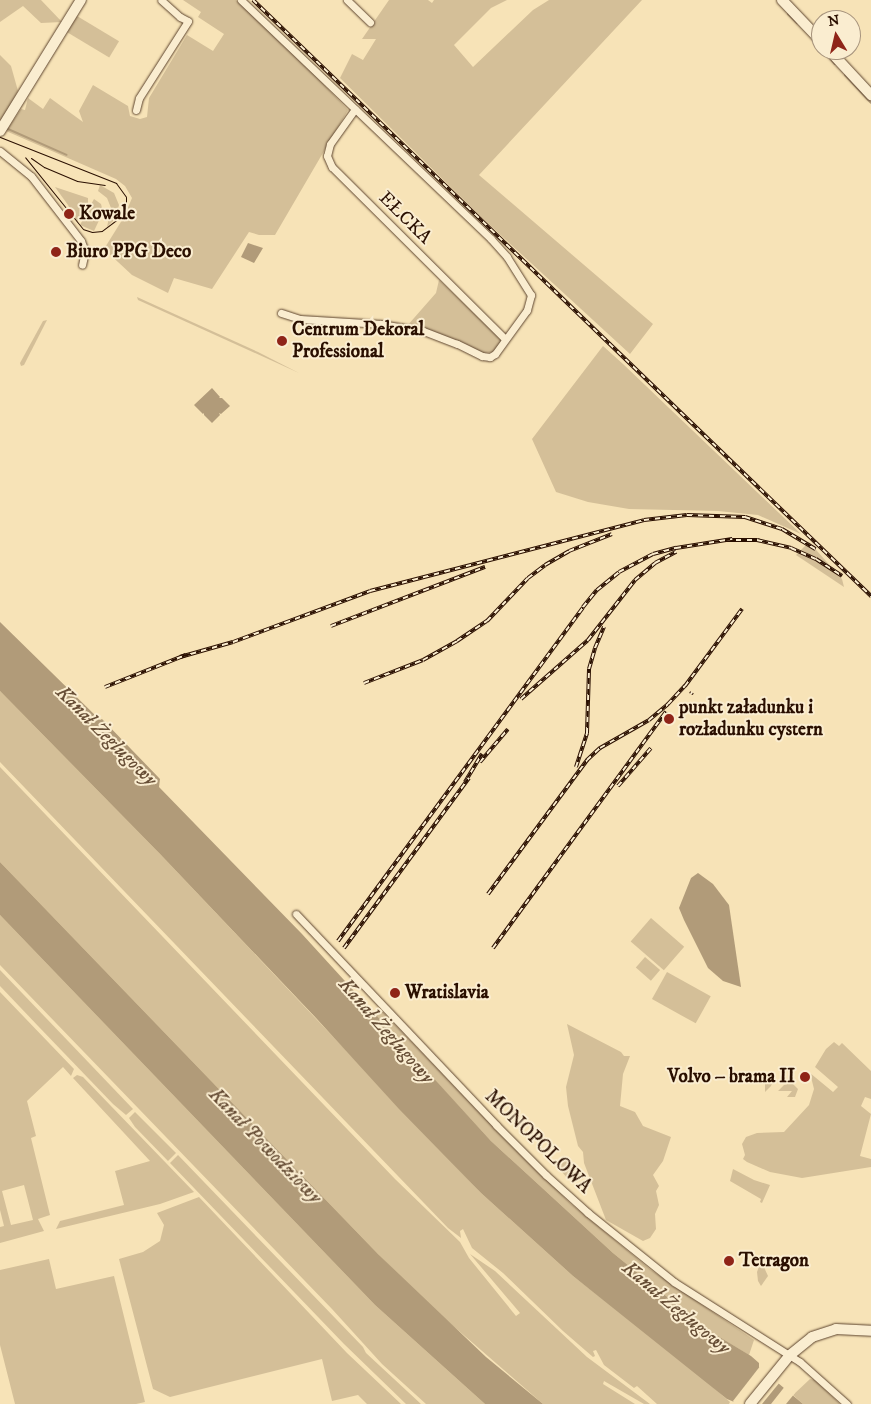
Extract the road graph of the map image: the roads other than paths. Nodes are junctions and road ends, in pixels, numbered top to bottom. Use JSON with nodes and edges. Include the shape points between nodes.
{"nodes":[{"id":1,"x":81,"y":0,"type":"edge"},
{"id":2,"x":161,"y":0,"type":"edge"},
{"id":3,"x":241,"y":0,"type":"edge"},
{"id":4,"x":348,"y":0,"type":"edge"},
{"id":5,"x":782,"y":0,"type":"edge"},
{"id":6,"x":370,"y":22,"type":"dead end"},
{"id":7,"x":811,"y":31,"type":"edge"},
{"id":8,"x":838,"y":60,"type":"edge"},
{"id":9,"x":871,"y":95,"type":"edge"},
{"id":10,"x":355,"y":109,"type":"junction"},
{"id":11,"x":136,"y":110,"type":"dead end"},
{"id":12,"x":0,"y":131,"type":"edge"},
{"id":13,"x":0,"y":151,"type":"edge"},
{"id":14,"x":82,"y":265,"type":"dead end"},
{"id":15,"x":281,"y":313,"type":"dead end"},
{"id":16,"x":505,"y":339,"type":"junction"},
{"id":17,"x":296,"y":914,"type":"dead end"},
{"id":18,"x":871,"y":1331,"type":"edge"},
{"id":19,"x":790,"y":1355,"type":"junction"},
{"id":20,"x":750,"y":1404,"type":"edge"},
{"id":21,"x":847,"y":1404,"type":"edge"}],
"edges":[{"from":1,"to":12,"type":"street"},
{"from":2,"to":11,"type":"street","via":[[188,21],[139,98]]},
{"from":3,"to":10,"type":"street"},
{"from":4,"to":6,"type":"street"},
{"from":5,"to":7,"type":"street"},
{"from":8,"to":9,"type":"street"},
{"from":10,"to":16,"type":"street","via":[[507,257],[531,295],[531,302]]},
{"from":10,"to":16,"type":"street","name":"EŁCKA","via":[[330,144],[327,156],[332,167]]},
{"from":13,"to":14,"type":"street","via":[[30,176],[81,241],[85,251]]},
{"from":15,"to":16,"type":"street","via":[[300,319],[381,324],[423,331],[482,356],[493,356]]},
{"from":17,"to":19,"type":"street","name":"MONOPOLOWA","via":[[490,1118],[581,1207],[674,1282]]},
{"from":18,"to":19,"type":"street","via":[[829,1330],[811,1338]]},
{"from":19,"to":20,"type":"street"},
{"from":19,"to":21,"type":"street","name":"MONOPOLOWA"}]}
